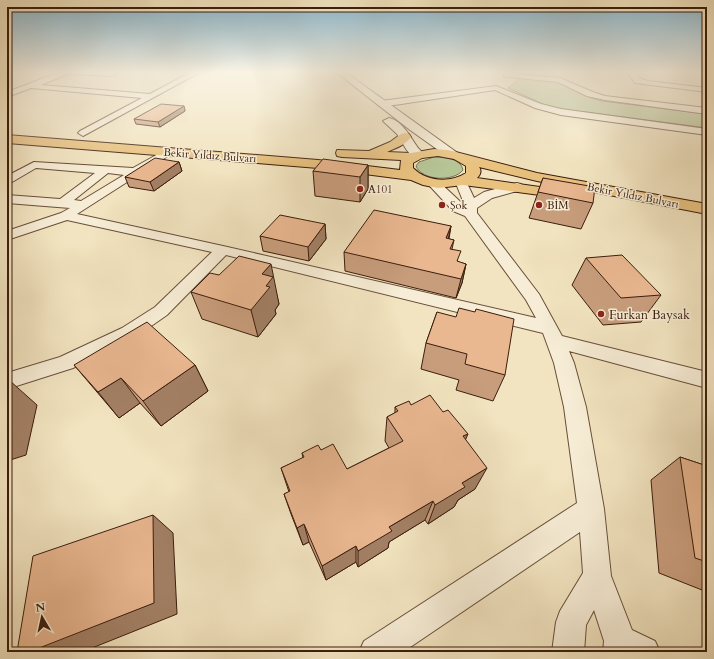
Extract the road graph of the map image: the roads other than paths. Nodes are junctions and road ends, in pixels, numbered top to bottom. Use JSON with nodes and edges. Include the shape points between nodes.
{"nodes":[{"id":1,"x":138,"y":103,"type":"edge"},
{"id":2,"x":365,"y":103,"type":"edge"},
{"id":3,"x":389,"y":103,"type":"edge"},
{"id":4,"x":530,"y":103,"type":"edge"},
{"id":5,"x":642,"y":103,"type":"edge"},
{"id":6,"x":381,"y":104,"type":"joint"},
{"id":7,"x":707,"y":111,"type":"edge"},
{"id":8,"x":7,"y":128,"type":"edge"},
{"id":9,"x":707,"y":132,"type":"edge"},
{"id":10,"x":83,"y":133,"type":"junction"},
{"id":11,"x":104,"y":134,"type":"dead end"},
{"id":12,"x":405,"y":137,"type":"junction"},
{"id":13,"x":7,"y":139,"type":"edge"},
{"id":14,"x":243,"y":146,"type":"dead end"},
{"id":15,"x":167,"y":152,"type":"junction"},
{"id":16,"x":316,"y":152,"type":"dead end"},
{"id":17,"x":329,"y":152,"type":"dead end"},
{"id":18,"x":364,"y":154,"type":"junction"},
{"id":19,"x":415,"y":156,"type":"junction"},
{"id":20,"x":459,"y":157,"type":"junction"},
{"id":21,"x":105,"y":170,"type":"junction"},
{"id":22,"x":136,"y":172,"type":"junction"},
{"id":23,"x":412,"y":176,"type":"junction"},
{"id":24,"x":7,"y":181,"type":"edge"},
{"id":25,"x":462,"y":181,"type":"junction"},
{"id":26,"x":433,"y":183,"type":"junction"},
{"id":27,"x":517,"y":187,"type":"junction"},
{"id":28,"x":7,"y":199,"type":"edge"},
{"id":29,"x":707,"y":208,"type":"edge"},
{"id":30,"x":65,"y":209,"type":"junction"},
{"id":31,"x":471,"y":209,"type":"junction"},
{"id":32,"x":707,"y":222,"type":"edge"},
{"id":33,"x":7,"y":236,"type":"edge"},
{"id":34,"x":223,"y":250,"type":"junction"},
{"id":35,"x":553,"y":334,"type":"junction"},
{"id":36,"x":707,"y":380,"type":"edge"},
{"id":37,"x":7,"y":381,"type":"edge"},
{"id":38,"x":591,"y":509,"type":"junction"},
{"id":39,"x":597,"y":576,"type":"junction"},
{"id":40,"x":628,"y":648,"type":"edge"},
{"id":41,"x":375,"y":652,"type":"edge"},
{"id":42,"x":568,"y":652,"type":"edge"}],
"edges":[{"from":1,"to":10,"type":"street"},
{"from":2,"to":12,"type":"street"},
{"from":3,"to":6,"type":"street"},
{"from":4,"to":9,"type":"street","via":[[557,111]]},
{"from":5,"to":7,"type":"street"},
{"from":6,"to":20,"type":"street"},
{"from":8,"to":10,"type":"main road"},
{"from":10,"to":11,"type":"main road"},
{"from":12,"to":18,"type":"main road","via":[[389,147]]},
{"from":12,"to":19,"type":"street"},
{"from":13,"to":15,"type":"main road","name":"Bekir Yıldız Bulvarı"},
{"from":14,"to":16,"type":"main road","name":"Bekir Yıldız Bulvarı"},
{"from":15,"to":22,"type":"street"},
{"from":15,"to":23,"type":"main road","name":"Bekir Yıldız Bulvarı","via":[[318,164]]},
{"from":17,"to":18,"type":"main road"},
{"from":18,"to":19,"type":"main road"},
{"from":19,"to":20,"type":"main road","name":"Bekir Yıldız Bulvarı","via":[[438,152]]},
{"from":19,"to":23,"type":"main road","via":[[408,159],[405,166]]},
{"from":20,"to":25,"type":"main road","via":[[473,165],[474,172]]},
{"from":20,"to":29,"type":"main road","name":"Bekir Yıldız Bulvarı","via":[[538,177]]},
{"from":21,"to":22,"type":"street"},
{"from":21,"to":24,"type":"street","via":[[34,165]]},
{"from":21,"to":30,"type":"street"},
{"from":22,"to":30,"type":"street","via":[[83,205]]},
{"from":23,"to":26,"type":"main road","name":"Bekir Yıldız Bulvarı"},
{"from":25,"to":26,"type":"main road","name":"Bekir Yıldız Bulvarı"},
{"from":25,"to":27,"type":"main road","name":"Bekir Yıldız Bulvarı"},
{"from":25,"to":31,"type":"street"},
{"from":26,"to":31,"type":"street","via":[[458,208]]},
{"from":27,"to":31,"type":"street","via":[[488,195]]},
{"from":27,"to":32,"type":"main road","name":"Bekir Yıldız Bulvarı"},
{"from":28,"to":30,"type":"street"},
{"from":30,"to":33,"type":"street"},
{"from":30,"to":34,"type":"street"},
{"from":31,"to":35,"type":"street","via":[[533,298]]},
{"from":34,"to":35,"type":"street"},
{"from":34,"to":37,"type":"street","via":[[161,311],[128,333],[66,363]]},
{"from":35,"to":36,"type":"street"},
{"from":35,"to":38,"type":"street","via":[[564,362],[575,408]]},
{"from":38,"to":39,"type":"street"},
{"from":38,"to":41,"type":"street"},
{"from":39,"to":40,"type":"street"},
{"from":39,"to":42,"type":"street","via":[[571,622]]}]}
